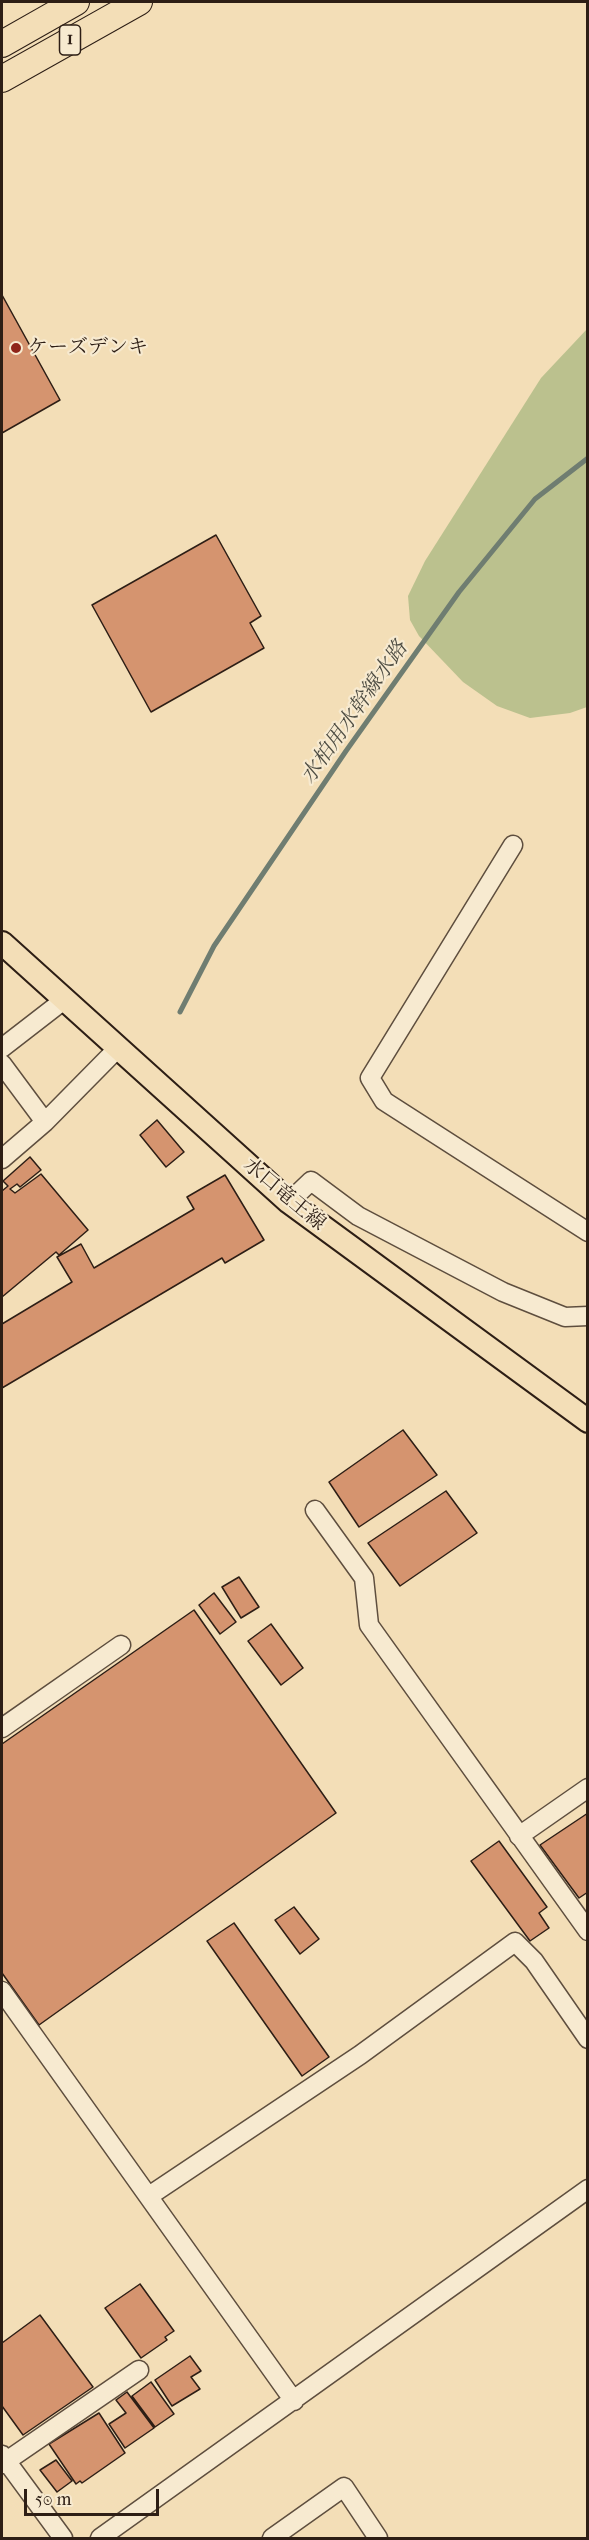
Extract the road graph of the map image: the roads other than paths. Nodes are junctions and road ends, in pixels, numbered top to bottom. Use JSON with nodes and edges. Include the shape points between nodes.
{"nodes":[{"id":1,"x":76,"y":2,"type":"edge"},
{"id":2,"x":139,"y":2,"type":"edge"},
{"id":3,"x":2,"y":44,"type":"edge"},
{"id":4,"x":2,"y":79,"type":"edge"},
{"id":5,"x":513,"y":845,"type":"dead end"},
{"id":6,"x":2,"y":943,"type":"edge"},
{"id":7,"x":64,"y":1000,"type":"junction"},
{"id":8,"x":2,"y":1048,"type":"edge"},
{"id":9,"x":117,"y":1048,"type":"junction"},
{"id":10,"x":2,"y":1064,"type":"edge"},
{"id":11,"x":45,"y":1122,"type":"junction"},
{"id":12,"x":2,"y":1159,"type":"edge"},
{"id":13,"x":289,"y":1202,"type":"junction"},
{"id":14,"x":588,"y":1232,"type":"edge"},
{"id":15,"x":588,"y":1316,"type":"edge"},
{"id":16,"x":588,"y":1421,"type":"edge"},
{"id":17,"x":315,"y":1510,"type":"dead end"},
{"id":18,"x":121,"y":1645,"type":"dead end"},
{"id":19,"x":2,"y":1728,"type":"edge"},
{"id":20,"x":588,"y":1788,"type":"edge"},
{"id":21,"x":519,"y":1836,"type":"junction"},
{"id":22,"x":588,"y":1931,"type":"edge"},
{"id":23,"x":2,"y":1990,"type":"edge"},
{"id":24,"x":588,"y":2039,"type":"edge"},
{"id":25,"x":588,"y":2189,"type":"edge"},
{"id":26,"x":149,"y":2196,"type":"junction"},
{"id":27,"x":139,"y":2370,"type":"dead end"},
{"id":28,"x":294,"y":2401,"type":"junction"},
{"id":29,"x":3,"y":2460,"type":"edge"},
{"id":30,"x":63,"y":2538,"type":"edge"},
{"id":31,"x":100,"y":2538,"type":"edge"},
{"id":32,"x":272,"y":2538,"type":"edge"},
{"id":33,"x":378,"y":2538,"type":"edge"}],
"edges":[{"from":1,"to":3,"type":"highway","number":"1"},
{"from":2,"to":4,"type":"highway","number":"1"},
{"from":5,"to":14,"type":"street","via":[[370,1078],[384,1101]]},
{"from":6,"to":7,"type":"main road","name":"水口竜王線"},
{"from":7,"to":8,"type":"street"},
{"from":7,"to":9,"type":"main road","name":"水口竜王線"},
{"from":9,"to":11,"type":"street"},
{"from":9,"to":13,"type":"main road","name":"水口竜王線"},
{"from":10,"to":11,"type":"street"},
{"from":11,"to":12,"type":"street"},
{"from":13,"to":15,"type":"street","via":[[311,1181],[358,1216],[503,1292],[566,1317]]},
{"from":13,"to":16,"type":"main road","name":"水口竜王線"},
{"from":17,"to":21,"type":"street","via":[[364,1578],[369,1625]]},
{"from":18,"to":19,"type":"street"},
{"from":20,"to":21,"type":"street"},
{"from":21,"to":22,"type":"street"},
{"from":23,"to":26,"type":"street"},
{"from":24,"to":26,"type":"street","via":[[534,1961],[515,1942],[360,2055]]},
{"from":25,"to":28,"type":"street"},
{"from":26,"to":28,"type":"street"},
{"from":27,"to":29,"type":"street"},
{"from":28,"to":31,"type":"street"},
{"from":29,"to":30,"type":"street"},
{"from":32,"to":33,"type":"street","via":[[344,2487]]}]}
